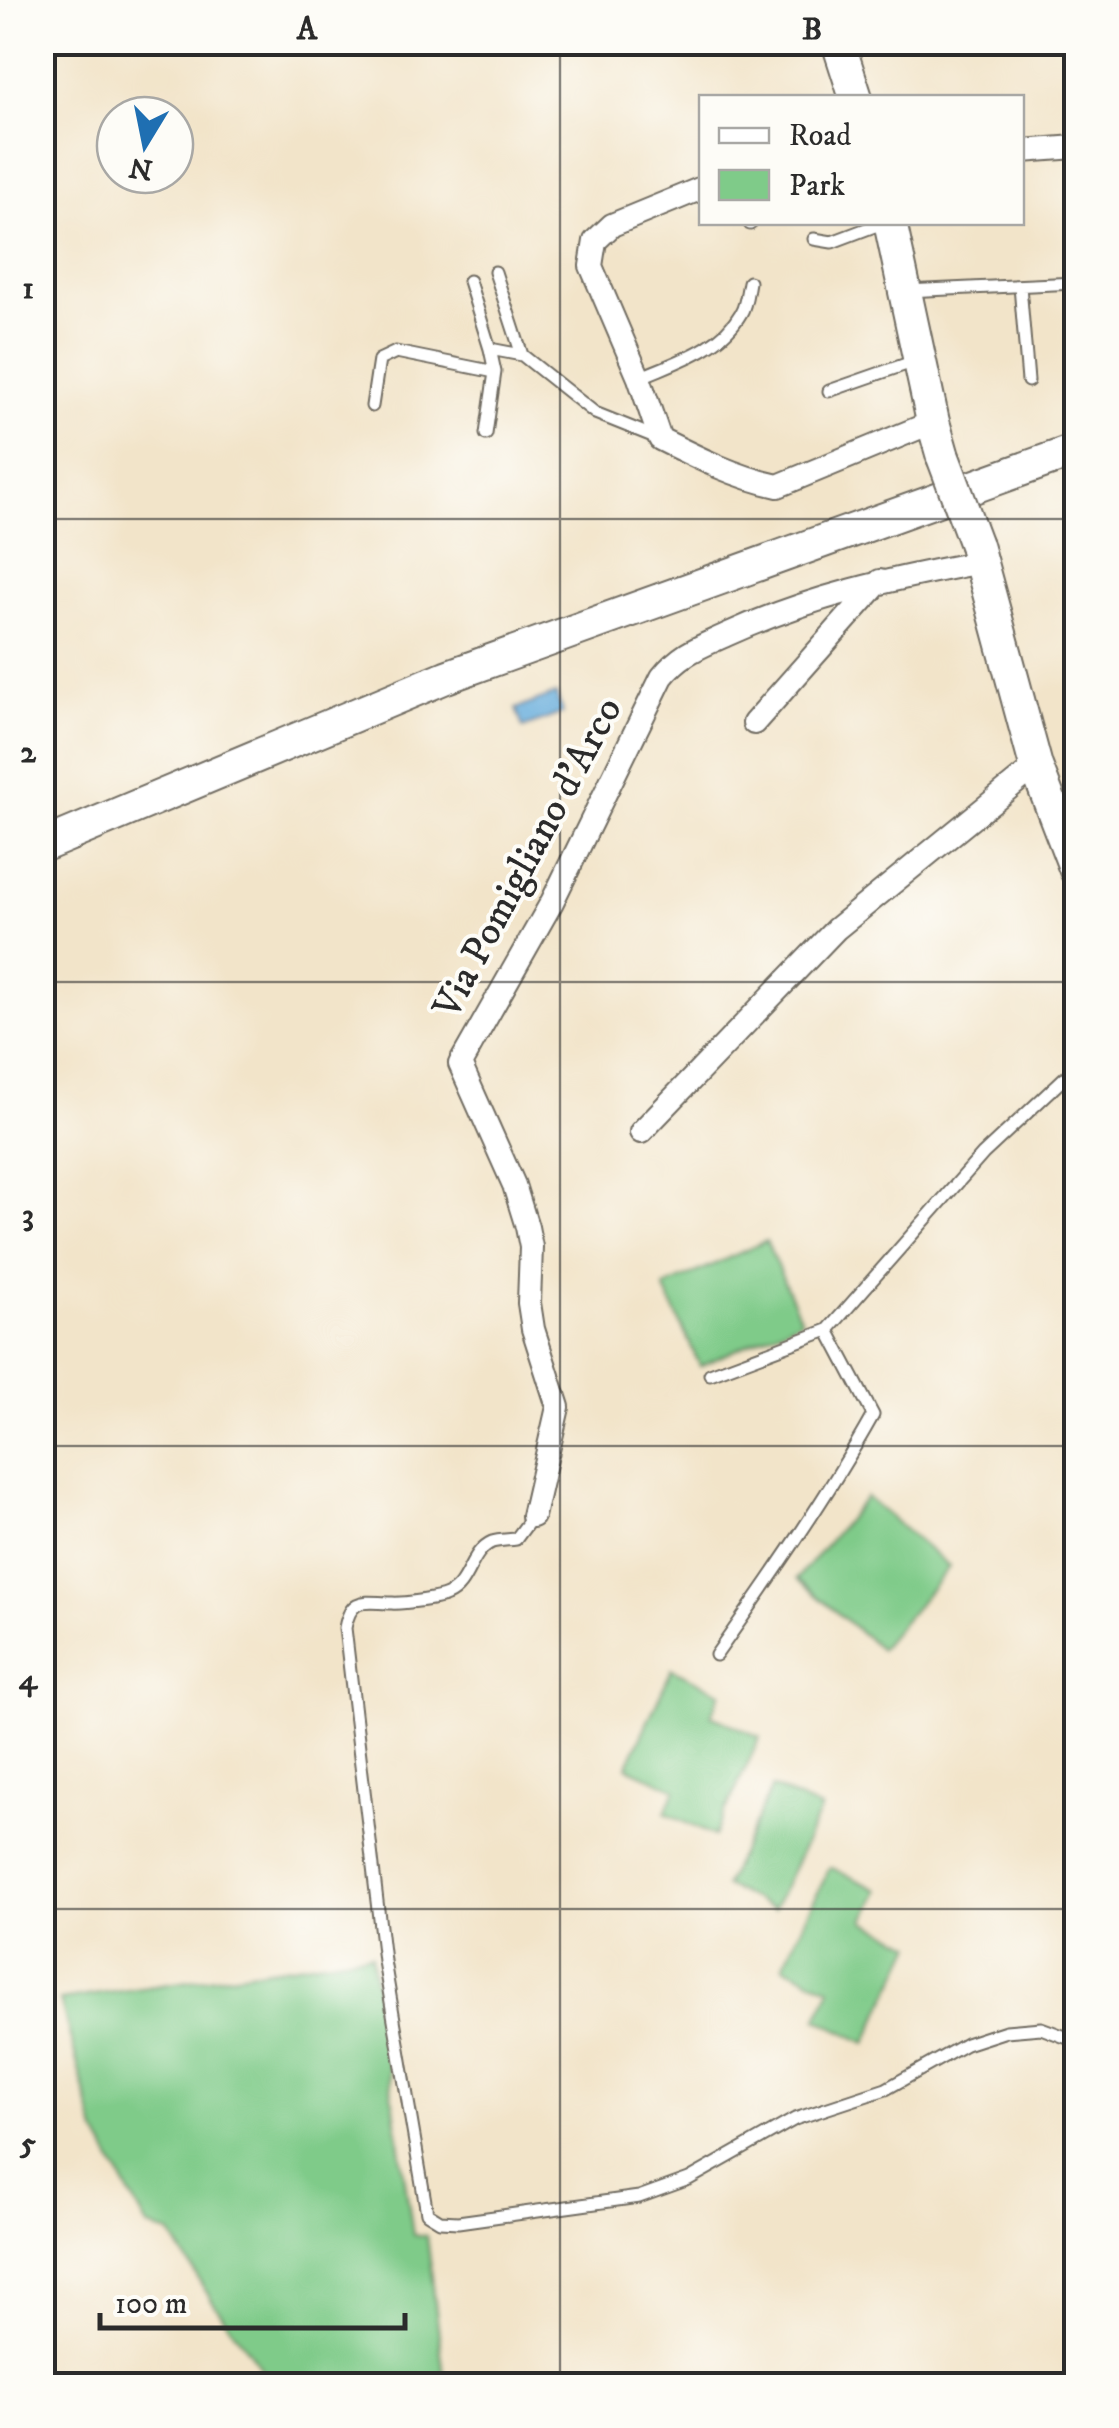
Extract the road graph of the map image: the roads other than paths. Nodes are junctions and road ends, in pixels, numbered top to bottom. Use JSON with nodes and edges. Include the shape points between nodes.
{"nodes":[{"id":1,"x":838,"y":42,"type":"edge"},
{"id":2,"x":855,"y":95,"type":"edge"},
{"id":3,"x":1076,"y":148,"type":"edge"},
{"id":4,"x":1024,"y":151,"type":"edge"},
{"id":5,"x":699,"y":189,"type":"edge"},
{"id":6,"x":880,"y":225,"type":"edge"},
{"id":7,"x":889,"y":225,"type":"edge"},
{"id":8,"x":814,"y":239,"type":"dead end"},
{"id":9,"x":495,"y":272,"type":"dead end"},
{"id":10,"x":469,"y":281,"type":"dead end"},
{"id":11,"x":749,"y":282,"type":"dead end"},
{"id":12,"x":1076,"y":283,"type":"edge"},
{"id":13,"x":1020,"y":286,"type":"junction"},
{"id":14,"x":905,"y":291,"type":"junction"},
{"id":15,"x":490,"y":350,"type":"junction"},
{"id":16,"x":522,"y":355,"type":"junction"},
{"id":17,"x":920,"y":360,"type":"junction"},
{"id":18,"x":494,"y":372,"type":"junction"},
{"id":19,"x":639,"y":378,"type":"junction"},
{"id":20,"x":1028,"y":381,"type":"dead end"},
{"id":21,"x":830,"y":391,"type":"dead end"},
{"id":22,"x":372,"y":406,"type":"dead end"},
{"id":23,"x":933,"y":422,"type":"junction"},
{"id":24,"x":486,"y":434,"type":"dead end"},
{"id":25,"x":660,"y":439,"type":"junction"},
{"id":26,"x":1076,"y":450,"type":"edge"},
{"id":27,"x":978,"y":553,"type":"junction"},
{"id":28,"x":880,"y":581,"type":"junction"},
{"id":29,"x":754,"y":722,"type":"dead end"},
{"id":30,"x":1036,"y":766,"type":"junction"},
{"id":31,"x":1064,"y":802,"type":"edge"},
{"id":32,"x":42,"y":846,"type":"edge"},
{"id":33,"x":1076,"y":870,"type":"edge"},
{"id":34,"x":1076,"y":1067,"type":"edge"},
{"id":35,"x":641,"y":1132,"type":"dead end"},
{"id":36,"x":828,"y":1330,"type":"junction"},
{"id":37,"x":710,"y":1374,"type":"dead end"},
{"id":38,"x":533,"y":1516,"type":"joint"},
{"id":39,"x":716,"y":1655,"type":"dead end"},
{"id":40,"x":1076,"y":2041,"type":"edge"}],
"edges":[{"from":1,"to":2,"type":"main road"},
{"from":3,"to":4,"type":"street"},
{"from":5,"to":19,"type":"street","via":[[612,224],[595,241],[591,266]]},
{"from":6,"to":8,"type":"lane","via":[[832,242]]},
{"from":7,"to":14,"type":"main road"},
{"from":9,"to":16,"type":"lane"},
{"from":10,"to":15,"type":"lane"},
{"from":11,"to":19,"type":"lane","via":[[743,311],[708,348]]},
{"from":12,"to":13,"type":"lane"},
{"from":13,"to":14,"type":"lane"},
{"from":13,"to":20,"type":"lane"},
{"from":14,"to":17,"type":"main road"},
{"from":15,"to":16,"type":"lane"},
{"from":15,"to":18,"type":"lane"},
{"from":16,"to":25,"type":"lane","via":[[595,413]]},
{"from":17,"to":21,"type":"lane"},
{"from":17,"to":23,"type":"main road"},
{"from":18,"to":22,"type":"lane","via":[[396,352],[379,360]]},
{"from":18,"to":24,"type":"lane"},
{"from":19,"to":25,"type":"street"},
{"from":23,"to":25,"type":"street","via":[[778,486]]},
{"from":23,"to":27,"type":"main road","bridge":true},
{"from":26,"to":32,"type":"main road","via":[[419,688]]},
{"from":27,"to":28,"type":"street","name":"Via Pomigliano d'Arco"},
{"from":27,"to":30,"type":"main road"},
{"from":28,"to":29,"type":"street"},
{"from":28,"to":38,"type":"street","name":"Via Pomigliano d'Arco","via":[[758,620],[673,663],[552,902],[460,1064],[528,1227],[531,1316],[558,1406]]},
{"from":30,"to":31,"type":"main road"},
{"from":30,"to":35,"type":"street","via":[[836,929]]},
{"from":31,"to":33,"type":"main road"},
{"from":34,"to":36,"type":"lane","via":[[983,1154]]},
{"from":36,"to":37,"type":"lane"},
{"from":36,"to":39,"type":"lane","via":[[872,1415]]},
{"from":38,"to":40,"type":"lane","via":[[516,1539],[478,1552],[448,1595],[360,1603],[348,1613],[345,1628],[384,1961],[427,2213],[458,2222],[639,2197],[689,2179],[795,2118],[886,2089],[966,2044],[1041,2028]]}]}
